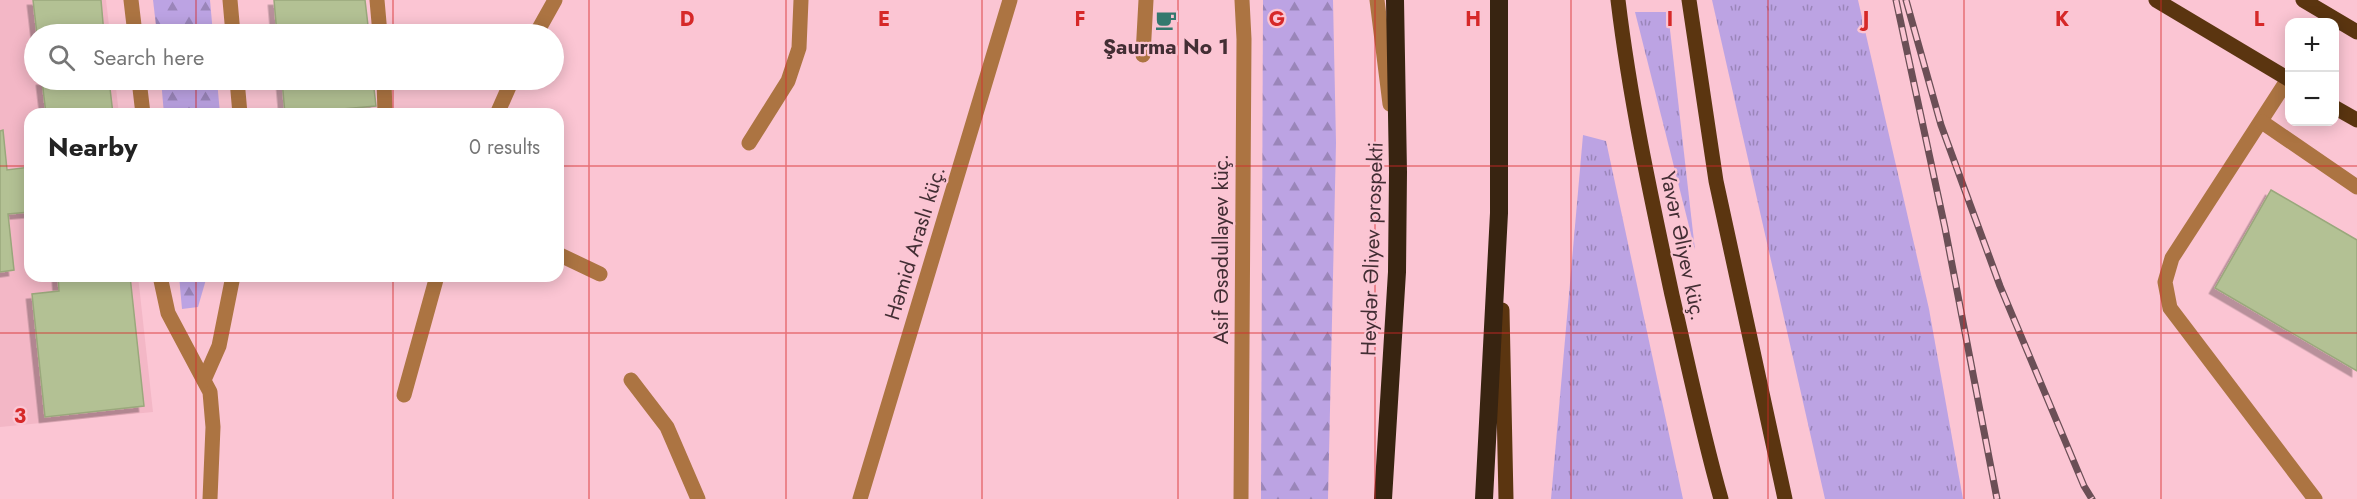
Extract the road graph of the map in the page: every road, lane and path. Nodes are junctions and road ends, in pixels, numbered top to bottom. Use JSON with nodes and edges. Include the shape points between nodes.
{"nodes":[{"id":1,"x":131,"y":0,"type":"edge"},
{"id":2,"x":230,"y":0,"type":"edge"},
{"id":3,"x":377,"y":0,"type":"edge"},
{"id":4,"x":555,"y":0,"type":"edge"},
{"id":5,"x":801,"y":0,"type":"edge"},
{"id":6,"x":1010,"y":0,"type":"edge"},
{"id":7,"x":1146,"y":0,"type":"edge"},
{"id":8,"x":1242,"y":0,"type":"edge"},
{"id":9,"x":1247,"y":0,"type":"edge"},
{"id":10,"x":1377,"y":0,"type":"edge"},
{"id":11,"x":1395,"y":0,"type":"edge"},
{"id":12,"x":1499,"y":0,"type":"edge"},
{"id":13,"x":1618,"y":0,"type":"edge"},
{"id":14,"x":1689,"y":0,"type":"edge"},
{"id":15,"x":2157,"y":0,"type":"edge"},
{"id":16,"x":2302,"y":0,"type":"edge"},
{"id":17,"x":134,"y":24,"type":"edge"},
{"id":18,"x":232,"y":24,"type":"edge"},
{"id":19,"x":379,"y":24,"type":"edge"},
{"id":20,"x":542,"y":24,"type":"edge"},
{"id":21,"x":2357,"y":32,"type":"edge"},
{"id":22,"x":1244,"y":39,"type":"junction"},
{"id":23,"x":1143,"y":55,"type":"dead end"},
{"id":24,"x":2285,"y":78,"type":"edge"},
{"id":25,"x":2285,"y":86,"type":"edge"},
{"id":26,"x":140,"y":90,"type":"edge"},
{"id":27,"x":238,"y":90,"type":"edge"},
{"id":28,"x":384,"y":90,"type":"edge"},
{"id":29,"x":508,"y":90,"type":"edge"},
{"id":30,"x":142,"y":108,"type":"edge"},
{"id":31,"x":239,"y":108,"type":"edge"},
{"id":32,"x":385,"y":108,"type":"edge"},
{"id":33,"x":500,"y":108,"type":"edge"},
{"id":34,"x":2339,"y":110,"type":"edge"},
{"id":35,"x":2357,"y":120,"type":"edge"},
{"id":36,"x":2262,"y":123,"type":"junction"},
{"id":37,"x":749,"y":143,"type":"dead end"},
{"id":38,"x":1398,"y":172,"type":"junction"},
{"id":39,"x":2357,"y":187,"type":"edge"},
{"id":40,"x":1499,"y":213,"type":"junction"},
{"id":41,"x":564,"y":257,"type":"edge"},
{"id":42,"x":600,"y":274,"type":"dead end"},
{"id":43,"x":161,"y":282,"type":"edge"},
{"id":44,"x":232,"y":282,"type":"edge"},
{"id":45,"x":435,"y":282,"type":"edge"},
{"id":46,"x":204,"y":380,"type":"junction"},
{"id":47,"x":631,"y":380,"type":"dead end"},
{"id":48,"x":404,"y":395,"type":"dead end"},
{"id":49,"x":1706,"y":448,"type":"junction"},
{"id":50,"x":210,"y":499,"type":"edge"},
{"id":51,"x":698,"y":499,"type":"edge"},
{"id":52,"x":860,"y":499,"type":"edge"},
{"id":53,"x":1241,"y":499,"type":"edge"},
{"id":54,"x":1383,"y":499,"type":"edge"},
{"id":55,"x":1484,"y":499,"type":"edge"},
{"id":56,"x":1506,"y":499,"type":"edge"},
{"id":57,"x":1714,"y":499,"type":"edge"},
{"id":58,"x":1721,"y":499,"type":"edge"},
{"id":59,"x":1785,"y":499,"type":"edge"},
{"id":60,"x":2315,"y":499,"type":"edge"}],
"edges":[{"from":1,"to":17,"type":"street"},
{"from":2,"to":18,"type":"street"},
{"from":3,"to":19,"type":"street"},
{"from":4,"to":20,"type":"street"},
{"from":5,"to":37,"type":"street","via":[[799,48],[788,81]]},
{"from":6,"to":52,"type":"street","name":"Həmid Araslı küç."},
{"from":7,"to":23,"type":"street"},
{"from":8,"to":22,"type":"street","name":"Asif Əsədullayev küç."},
{"from":9,"to":22,"type":"street"},
{"from":10,"to":38,"type":"street"},
{"from":11,"to":38,"type":"highway","name":"Heydər Əliyev prospekti"},
{"from":12,"to":40,"type":"highway"},
{"from":13,"to":49,"type":"main road","name":"Yavər Əliyev küç.","via":[[1647,180]]},
{"from":14,"to":59,"type":"main road","via":[[1716,181]]},
{"from":15,"to":24,"type":"main road"},
{"from":16,"to":21,"type":"main road"},
{"from":22,"to":53,"type":"street","name":"Asif Əsədullayev küç."},
{"from":25,"to":36,"type":"street"},
{"from":26,"to":30,"type":"street"},
{"from":27,"to":31,"type":"street"},
{"from":28,"to":32,"type":"street"},
{"from":29,"to":33,"type":"street"},
{"from":34,"to":35,"type":"main road"},
{"from":36,"to":39,"type":"street"},
{"from":36,"to":60,"type":"street","via":[[2172,258],[2165,282],[2170,308]]},
{"from":38,"to":54,"type":"highway","name":"Heydər Əliyev prospekti","via":[[1397,272]]},
{"from":40,"to":55,"type":"highway"},
{"from":40,"to":56,"type":"main road"},
{"from":41,"to":42,"type":"street"},
{"from":43,"to":46,"type":"street","via":[[168,313]]},
{"from":44,"to":46,"type":"street","via":[[219,346]]},
{"from":45,"to":48,"type":"street"},
{"from":46,"to":50,"type":"street","via":[[212,407]]},
{"from":47,"to":51,"type":"street","via":[[667,427]]},
{"from":49,"to":57,"type":"main road"},
{"from":49,"to":58,"type":"main road","name":"Yavər Əliyev küç."}]}
